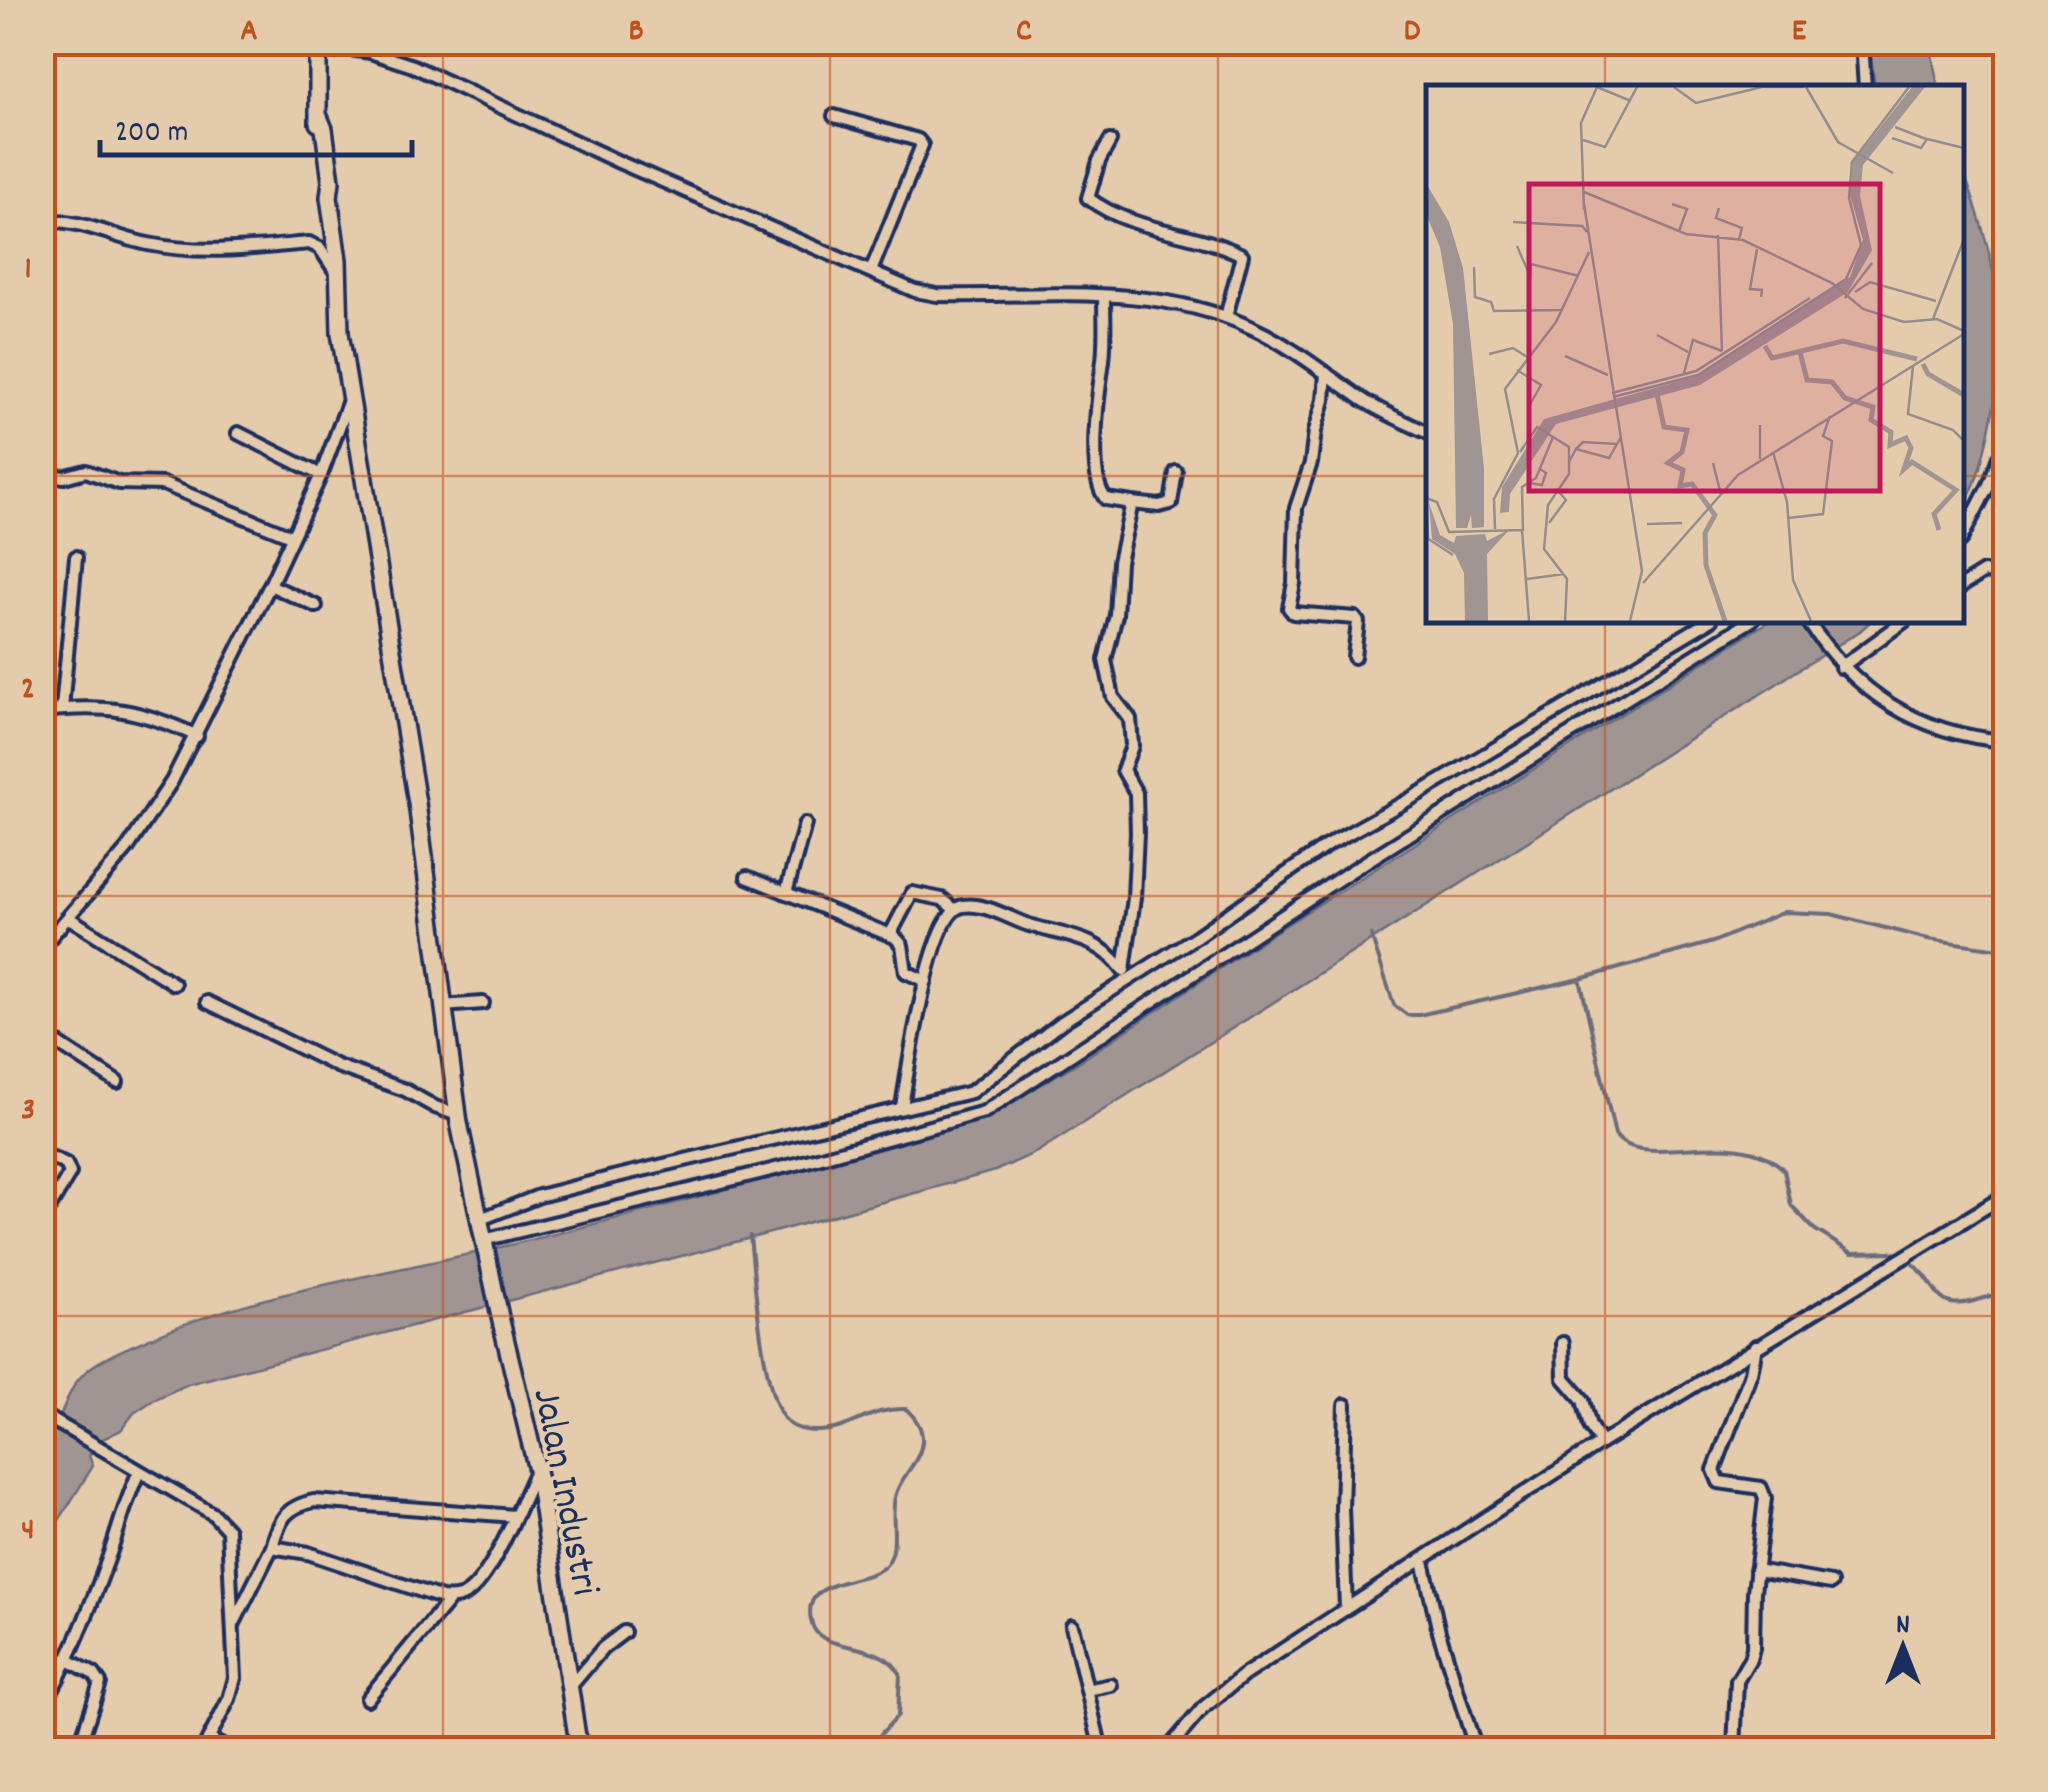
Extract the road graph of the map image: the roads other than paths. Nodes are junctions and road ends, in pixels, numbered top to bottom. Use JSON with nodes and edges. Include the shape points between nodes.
{"nodes":[{"id":1,"x":1862,"y":42,"type":"edge"},
{"id":2,"x":318,"y":43,"type":"edge"},
{"id":3,"x":1864,"y":85,"type":"edge"},
{"id":4,"x":834,"y":116,"type":"dead end"},
{"id":5,"x":1110,"y":141,"type":"dead end"},
{"id":6,"x":42,"y":221,"type":"edge"},
{"id":7,"x":871,"y":271,"type":"junction"},
{"id":8,"x":339,"y":278,"type":"junction"},
{"id":9,"x":1104,"y":297,"type":"junction"},
{"id":10,"x":1226,"y":317,"type":"junction"},
{"id":11,"x":1326,"y":373,"type":"junction"},
{"id":12,"x":350,"y":397,"type":"junction"},
{"id":13,"x":1426,"y":432,"type":"edge"},
{"id":14,"x":238,"y":433,"type":"dead end"},
{"id":15,"x":1999,"y":457,"type":"dead end"},
{"id":16,"x":1176,"y":472,"type":"dead end"},
{"id":17,"x":42,"y":474,"type":"edge"},
{"id":18,"x":321,"y":475,"type":"junction"},
{"id":19,"x":1132,"y":504,"type":"junction"},
{"id":20,"x":1963,"y":535,"type":"edge"},
{"id":21,"x":291,"y":536,"type":"junction"},
{"id":22,"x":76,"y":557,"type":"dead end"},
{"id":23,"x":2006,"y":575,"type":"edge"},
{"id":24,"x":270,"y":585,"type":"junction"},
{"id":25,"x":1963,"y":585,"type":"edge"},
{"id":26,"x":316,"y":606,"type":"dead end"},
{"id":27,"x":1708,"y":622,"type":"edge"},
{"id":28,"x":1749,"y":622,"type":"edge"},
{"id":29,"x":1808,"y":622,"type":"edge"},
{"id":30,"x":1906,"y":622,"type":"edge"},
{"id":31,"x":1354,"y":657,"type":"dead end"},
{"id":32,"x":1841,"y":666,"type":"junction"},
{"id":33,"x":62,"y":709,"type":"junction"},
{"id":34,"x":42,"y":711,"type":"edge"},
{"id":35,"x":197,"y":736,"type":"junction"},
{"id":36,"x":2006,"y":741,"type":"edge"},
{"id":37,"x":805,"y":824,"type":"dead end"},
{"id":38,"x":747,"y":877,"type":"dead end"},
{"id":39,"x":786,"y":893,"type":"junction"},
{"id":40,"x":954,"y":909,"type":"junction"},
{"id":41,"x":69,"y":918,"type":"junction"},
{"id":42,"x":890,"y":935,"type":"junction"},
{"id":43,"x":42,"y":946,"type":"edge"},
{"id":44,"x":1125,"y":975,"type":"junction"},
{"id":45,"x":926,"y":981,"type":"junction"},
{"id":46,"x":174,"y":984,"type":"dead end"},
{"id":47,"x":206,"y":1002,"type":"dead end"},
{"id":48,"x":482,"y":1003,"type":"dead end"},
{"id":49,"x":442,"y":1006,"type":"junction"},
{"id":50,"x":42,"y":1033,"type":"edge"},
{"id":51,"x":118,"y":1082,"type":"dead end"},
{"id":52,"x":902,"y":1106,"type":"junction"},
{"id":53,"x":458,"y":1115,"type":"junction"},
{"id":54,"x":42,"y":1154,"type":"edge"},
{"id":55,"x":2006,"y":1195,"type":"edge"},
{"id":56,"x":42,"y":1220,"type":"edge"},
{"id":57,"x":478,"y":1220,"type":"junction"},
{"id":58,"x":484,"y":1243,"type":"junction"},
{"id":59,"x":1563,"y":1344,"type":"dead end"},
{"id":60,"x":1756,"y":1346,"type":"junction"},
{"id":61,"x":1345,"y":1405,"type":"dead end"},
{"id":62,"x":42,"y":1427,"type":"edge"},
{"id":63,"x":1601,"y":1443,"type":"junction"},
{"id":64,"x":537,"y":1470,"type":"junction"},
{"id":65,"x":139,"y":1472,"type":"junction"},
{"id":66,"x":515,"y":1516,"type":"junction"},
{"id":67,"x":272,"y":1547,"type":"junction"},
{"id":68,"x":1423,"y":1561,"type":"junction"},
{"id":69,"x":1756,"y":1570,"type":"junction"},
{"id":70,"x":1831,"y":1583,"type":"dead end"},
{"id":71,"x":450,"y":1599,"type":"junction"},
{"id":72,"x":1346,"y":1608,"type":"junction"},
{"id":73,"x":1072,"y":1626,"type":"dead end"},
{"id":74,"x":231,"y":1629,"type":"junction"},
{"id":75,"x":624,"y":1632,"type":"dead end"},
{"id":76,"x":66,"y":1659,"type":"junction"},
{"id":77,"x":1111,"y":1685,"type":"dead end"},
{"id":78,"x":568,"y":1689,"type":"junction"},
{"id":79,"x":1087,"y":1690,"type":"junction"},
{"id":80,"x":366,"y":1699,"type":"dead end"},
{"id":81,"x":42,"y":1708,"type":"edge"},
{"id":82,"x":206,"y":1744,"type":"edge"},
{"id":83,"x":78,"y":1750,"type":"edge"},
{"id":84,"x":230,"y":1750,"type":"edge"},
{"id":85,"x":579,"y":1750,"type":"edge"},
{"id":86,"x":1101,"y":1750,"type":"edge"},
{"id":87,"x":1167,"y":1750,"type":"edge"},
{"id":88,"x":1476,"y":1750,"type":"edge"},
{"id":89,"x":1734,"y":1750,"type":"edge"}],
"edges":[{"from":1,"to":3,"type":"street"},
{"from":2,"to":7,"type":"street","via":[[413,66]]},
{"from":2,"to":8,"type":"main road","name":"Jalan Industri","via":[[320,126]]},
{"from":4,"to":7,"type":"street","via":[[922,145]]},
{"from":5,"to":10,"type":"street","via":[[1088,198],[1129,223],[1242,255]]},
{"from":6,"to":8,"type":"street","via":[[168,247],[309,243],[320,248]]},
{"from":7,"to":9,"type":"street","via":[[937,295]]},
{"from":8,"to":12,"type":"main road","name":"Jalan Industri"},
{"from":9,"to":10,"type":"street","via":[[1170,302]]},
{"from":9,"to":19,"type":"street","via":[[1095,436],[1100,486],[1106,500]]},
{"from":10,"to":11,"type":"street"},
{"from":11,"to":13,"type":"street"},
{"from":11,"to":31,"type":"street","via":[[1296,508],[1289,608],[1356,618]]},
{"from":12,"to":18,"type":"street"},
{"from":12,"to":49,"type":"main road","name":"Jalan Industri","via":[[417,802]]},
{"from":14,"to":18,"type":"street"},
{"from":15,"to":20,"type":"street"},
{"from":16,"to":19,"type":"street","via":[[1171,504]]},
{"from":17,"to":21,"type":"street","via":[[58,478],[86,471],[118,483],[163,484]]},
{"from":18,"to":21,"type":"street"},
{"from":19,"to":44,"type":"street","via":[[1105,660],[1113,697],[1130,720],[1132,746],[1123,770],[1136,793],[1136,884]]},
{"from":21,"to":24,"type":"street"},
{"from":22,"to":33,"type":"street"},
{"from":23,"to":25,"type":"street","via":[[1984,572]]},
{"from":24,"to":26,"type":"street"},
{"from":24,"to":35,"type":"street"},
{"from":27,"to":44,"type":"street","via":[[1326,846],[1197,936]]},
{"from":28,"to":58,"type":"street","via":[[1348,872],[984,1112]]},
{"from":29,"to":32,"type":"street"},
{"from":30,"to":32,"type":"street"},
{"from":32,"to":36,"type":"street","via":[[1900,710],[1949,730]]},
{"from":33,"to":34,"type":"street"},
{"from":33,"to":35,"type":"street","via":[[129,710]]},
{"from":35,"to":41,"type":"street","via":[[142,829]]},
{"from":37,"to":39,"type":"street"},
{"from":38,"to":39,"type":"street"},
{"from":39,"to":42,"type":"street"},
{"from":40,"to":42,"type":"street","via":[[942,899],[912,893]]},
{"from":40,"to":44,"type":"street","via":[[981,908],[1084,939]]},
{"from":40,"to":45,"type":"street"},
{"from":41,"to":43,"type":"street"},
{"from":41,"to":46,"type":"street"},
{"from":42,"to":45,"type":"street","via":[[902,945],[906,972]]},
{"from":44,"to":52,"type":"street","via":[[971,1092]]},
{"from":45,"to":52,"type":"street"},
{"from":47,"to":53,"type":"street"},
{"from":48,"to":49,"type":"street"},
{"from":49,"to":53,"type":"main road","name":"Jalan Industri"},
{"from":50,"to":51,"type":"street"},
{"from":52,"to":57,"type":"street","via":[[539,1196]]},
{"from":53,"to":57,"type":"main road","name":"Jalan Industri"},
{"from":54,"to":56,"type":"street","via":[[66,1164],[70,1174]]},
{"from":55,"to":60,"type":"street"},
{"from":57,"to":58,"type":"main road","name":"Jalan Industri"},
{"from":58,"to":64,"type":"main road","name":"Jalan Industri"},
{"from":59,"to":63,"type":"street","via":[[1564,1378],[1581,1396]]},
{"from":60,"to":63,"type":"street"},
{"from":60,"to":69,"type":"street","via":[[1714,1470],[1719,1482],[1764,1491]]},
{"from":61,"to":72,"type":"street"},
{"from":62,"to":65,"type":"street","via":[[49,1418]]},
{"from":63,"to":68,"type":"street"},
{"from":64,"to":66,"type":"street"},
{"from":64,"to":78,"type":"main road","name":"Jalan Industri"},
{"from":65,"to":74,"type":"street","via":[[213,1514],[228,1530]]},
{"from":65,"to":76,"type":"street"},
{"from":66,"to":67,"type":"street","via":[[314,1501],[283,1515]]},
{"from":66,"to":71,"type":"street","via":[[478,1582]]},
{"from":67,"to":71,"type":"street"},
{"from":67,"to":74,"type":"street"},
{"from":68,"to":72,"type":"street"},
{"from":68,"to":88,"type":"street"},
{"from":69,"to":70,"type":"street"},
{"from":69,"to":89,"type":"street","via":[[1752,1648],[1737,1681]]},
{"from":71,"to":80,"type":"street"},
{"from":72,"to":87,"type":"street","via":[[1216,1696]]},
{"from":73,"to":79,"type":"street"},
{"from":74,"to":82,"type":"street","via":[[235,1678]]},
{"from":75,"to":78,"type":"street"},
{"from":76,"to":81,"type":"street"},
{"from":76,"to":83,"type":"street","via":[[100,1683]]},
{"from":77,"to":79,"type":"street"},
{"from":78,"to":85,"type":"main road","name":"Jalan Industri"},
{"from":79,"to":86,"type":"street"},
{"from":82,"to":84,"type":"street"}]}
